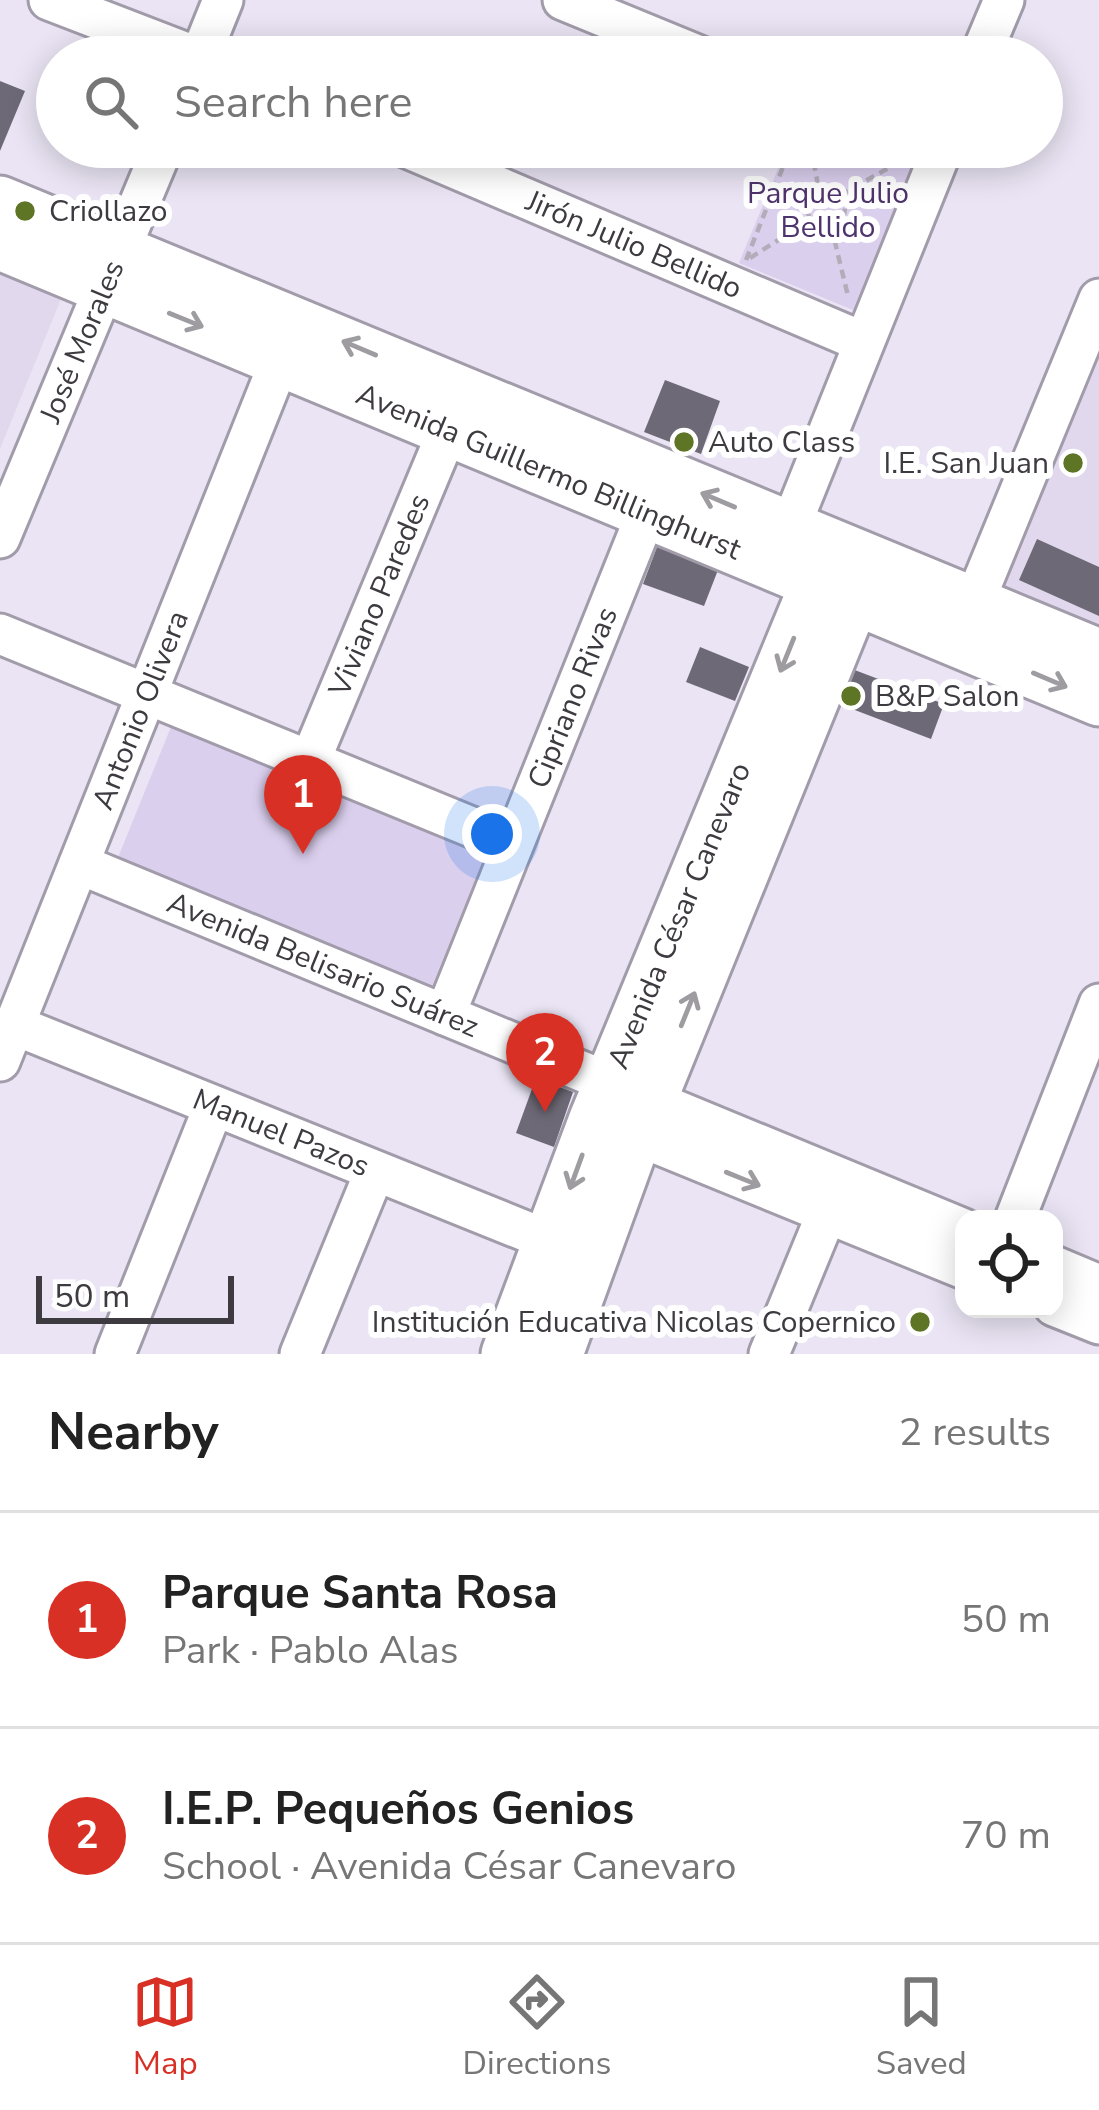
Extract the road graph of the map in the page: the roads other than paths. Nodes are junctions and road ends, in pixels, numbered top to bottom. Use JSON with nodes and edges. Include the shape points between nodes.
{"nodes":[{"id":1,"x":49,"y":0,"type":"edge"},
{"id":2,"x":224,"y":0,"type":"edge"},
{"id":3,"x":563,"y":0,"type":"edge"},
{"id":4,"x":1004,"y":0,"type":"edge"},
{"id":5,"x":143,"y":36,"type":"edge"},
{"id":6,"x":208,"y":36,"type":"edge"},
{"id":7,"x":651,"y":36,"type":"edge"},
{"id":8,"x":989,"y":36,"type":"edge"},
{"id":9,"x":154,"y":168,"type":"edge"},
{"id":10,"x":462,"y":168,"type":"edge"},
{"id":11,"x":919,"y":168,"type":"edge"},
{"id":12,"x":0,"y":202,"type":"edge"},
{"id":13,"x":0,"y":244,"type":"edge"},
{"id":14,"x":112,"y":268,"type":"junction"},
{"id":15,"x":1099,"y":299,"type":"edge"},
{"id":16,"x":863,"y":342,"type":"junction"},
{"id":17,"x":281,"y":358,"type":"junction"},
{"id":18,"x":449,"y":428,"type":"junction"},
{"id":19,"x":647,"y":512,"type":"junction"},
{"id":20,"x":0,"y":538,"type":"edge"},
{"id":21,"x":832,"y":564,"type":"junction"},
{"id":22,"x":966,"y":623,"type":"junction"},
{"id":23,"x":0,"y":634,"type":"edge"},
{"id":24,"x":1099,"y":655,"type":"edge"},
{"id":25,"x":147,"y":694,"type":"junction"},
{"id":26,"x":1099,"y":700,"type":"edge"},
{"id":27,"x":310,"y":761,"type":"junction"},
{"id":28,"x":513,"y":844,"type":"junction"},
{"id":29,"x":79,"y":864,"type":"junction"},
{"id":30,"x":1099,"y":1004,"type":"edge"},
{"id":31,"x":445,"y":1015,"type":"junction"},
{"id":32,"x":7,"y":1043,"type":"edge"},
{"id":33,"x":214,"y":1106,"type":"junction"},
{"id":34,"x":623,"y":1109,"type":"junction"},
{"id":35,"x":375,"y":1171,"type":"junction"},
{"id":36,"x":1019,"y":1210,"type":"edge"},
{"id":37,"x":827,"y":1213,"type":"junction"},
{"id":38,"x":955,"y":1226,"type":"edge"},
{"id":39,"x":550,"y":1241,"type":"junction"},
{"id":40,"x":955,"y":1265,"type":"edge"},
{"id":41,"x":1063,"y":1270,"type":"edge"},
{"id":42,"x":1099,"y":1285,"type":"edge"},
{"id":43,"x":1063,"y":1310,"type":"edge"},
{"id":44,"x":1099,"y":1324,"type":"edge"},
{"id":45,"x":115,"y":1354,"type":"edge"},
{"id":46,"x":300,"y":1354,"type":"edge"},
{"id":47,"x":507,"y":1354,"type":"edge"},
{"id":48,"x":557,"y":1354,"type":"edge"},
{"id":49,"x":770,"y":1354,"type":"edge"}],
"edges":[{"from":1,"to":5,"type":"street"},
{"from":2,"to":6,"type":"street"},
{"from":3,"to":7,"type":"street"},
{"from":4,"to":8,"type":"street"},
{"from":9,"to":14,"type":"street","name":"José Morales"},
{"from":10,"to":16,"type":"street","name":"Jirón Julio Bellido","via":[[748,273]]},
{"from":11,"to":16,"type":"street"},
{"from":12,"to":14,"type":"main road","name":"Avenida Guillermo Billinghurst"},
{"from":13,"to":14,"type":"main road","name":"Avenida Guillermo Billinghurst"},
{"from":14,"to":17,"type":"main road","name":"Avenida Guillermo Billinghurst","one_way":true},
{"from":14,"to":20,"type":"street","name":"José Morales"},
{"from":21,"to":14,"type":"main road","name":"Avenida Guillermo Billinghurst","one_way":true},
{"from":15,"to":22,"type":"street"},
{"from":16,"to":21,"type":"street"},
{"from":17,"to":18,"type":"main road","name":"Avenida Guillermo Billinghurst"},
{"from":17,"to":25,"type":"street","name":"Antonio Olivera"},
{"from":18,"to":19,"type":"main road","name":"Avenida Guillermo Billinghurst"},
{"from":18,"to":27,"type":"street","name":"Viviano Paredes"},
{"from":19,"to":21,"type":"main road","name":"Avenida Guillermo Billinghurst"},
{"from":19,"to":28,"type":"street","name":"Cipriano Rivas"},
{"from":21,"to":22,"type":"main road","name":"Avenida Guillermo Billinghurst"},
{"from":21,"to":34,"type":"main road","name":"Avenida César Canevaro"},
{"from":22,"to":24,"type":"main road","name":"Avenida Guillermo Billinghurst"},
{"from":22,"to":26,"type":"main road","name":"Avenida Guillermo Billinghurst","one_way":true},
{"from":23,"to":25,"type":"street"},
{"from":25,"to":27,"type":"street"},
{"from":25,"to":29,"type":"street","name":"Antonio Olivera"},
{"from":27,"to":28,"type":"street"},
{"from":28,"to":31,"type":"street","name":"Cipriano Rivas"},
{"from":29,"to":31,"type":"street","name":"Avenida Belisario Suárez"},
{"from":29,"to":32,"type":"street","name":"Antonio Olivera"},
{"from":30,"to":36,"type":"street"},
{"from":31,"to":34,"type":"street","name":"Avenida Belisario Suárez"},
{"from":32,"to":33,"type":"street","name":"Manuel Pazos"},
{"from":33,"to":35,"type":"street","name":"Manuel Pazos"},
{"from":33,"to":45,"type":"street"},
{"from":34,"to":37,"type":"street","name":"Avenida Belisario Suárez","one_way":true},
{"from":34,"to":38,"type":"street","name":"Avenida Belisario Suárez"},
{"from":34,"to":39,"type":"main road","name":"Avenida César Canevaro","one_way":true},
{"from":34,"to":48,"type":"main road","name":"Avenida César Canevaro"},
{"from":35,"to":39,"type":"street","name":"Manuel Pazos"},
{"from":35,"to":46,"type":"street"},
{"from":37,"to":40,"type":"street","name":"Avenida Belisario Suárez"},
{"from":37,"to":49,"type":"street"},
{"from":39,"to":47,"type":"main road","name":"Avenida César Canevaro"},
{"from":41,"to":42,"type":"street"},
{"from":43,"to":44,"type":"street"}]}
